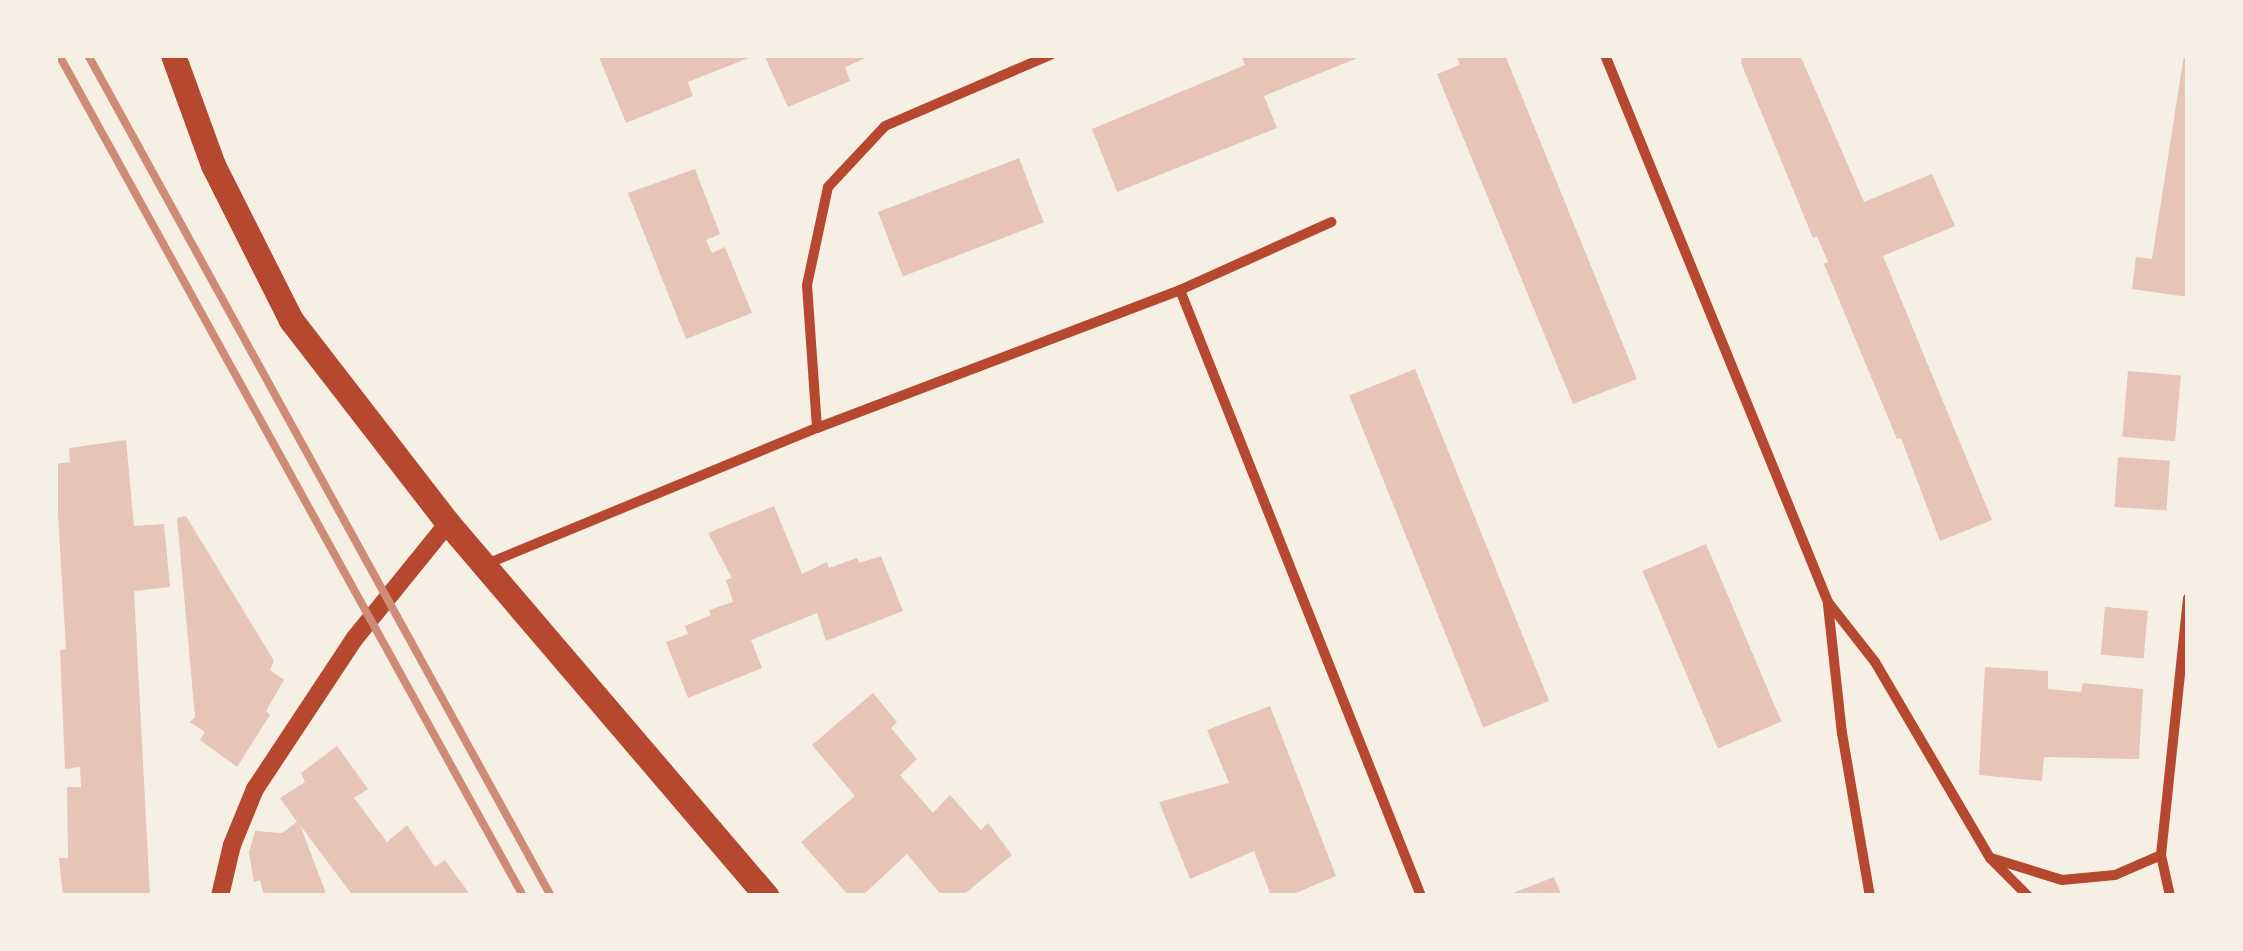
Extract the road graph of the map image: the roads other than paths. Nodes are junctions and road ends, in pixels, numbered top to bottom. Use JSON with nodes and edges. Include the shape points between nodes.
{"nodes":[{"id":1,"x":173,"y":55,"type":"edge"},
{"id":2,"x":1050,"y":55,"type":"edge"},
{"id":3,"x":1605,"y":55,"type":"edge"},
{"id":4,"x":1331,"y":222,"type":"dead end"},
{"id":5,"x":1180,"y":290,"type":"junction"},
{"id":6,"x":817,"y":428,"type":"junction"},
{"id":7,"x":448,"y":523,"type":"junction"},
{"id":8,"x":484,"y":565,"type":"junction"},
{"id":9,"x":2188,"y":598,"type":"edge"},
{"id":10,"x":1828,"y":602,"type":"junction"},
{"id":11,"x":2161,"y":855,"type":"junction"},
{"id":12,"x":1990,"y":858,"type":"junction"},
{"id":13,"x":220,"y":896,"type":"edge"},
{"id":14,"x":767,"y":896,"type":"edge"},
{"id":15,"x":1420,"y":896,"type":"edge"},
{"id":16,"x":1870,"y":896,"type":"edge"},
{"id":17,"x":2028,"y":896,"type":"edge"},
{"id":18,"x":2170,"y":896,"type":"edge"}],
"edges":[{"from":1,"to":7,"type":"main road","via":[[214,165],[291,320]]},
{"from":2,"to":6,"type":"street","via":[[885,126],[828,187],[807,285]]},
{"from":3,"to":10,"type":"street"},
{"from":4,"to":5,"type":"street"},
{"from":5,"to":6,"type":"street"},
{"from":5,"to":15,"type":"street"},
{"from":6,"to":8,"type":"street"},
{"from":7,"to":8,"type":"main road"},
{"from":7,"to":13,"type":"street","via":[[355,638],[256,789]]},
{"from":8,"to":14,"type":"main road"},
{"from":9,"to":11,"type":"street"},
{"from":10,"to":12,"type":"street","via":[[1874,662]]},
{"from":10,"to":16,"type":"street"},
{"from":11,"to":12,"type":"street","via":[[2115,876],[2062,880]]},
{"from":11,"to":18,"type":"street"},
{"from":12,"to":17,"type":"street"}]}
